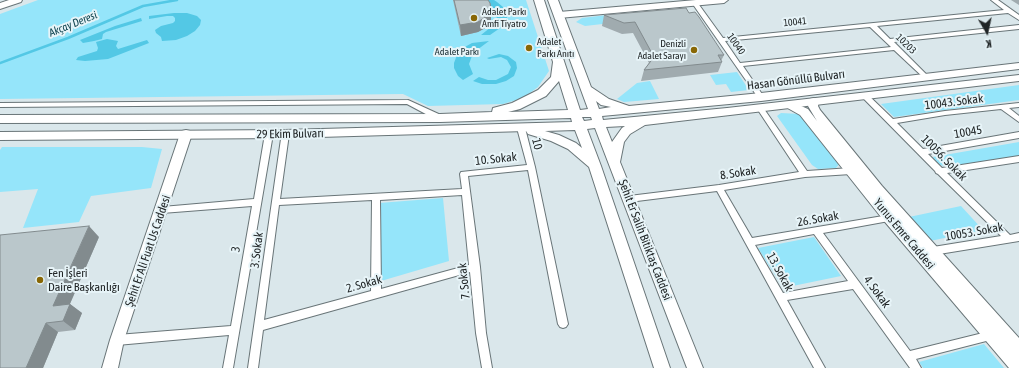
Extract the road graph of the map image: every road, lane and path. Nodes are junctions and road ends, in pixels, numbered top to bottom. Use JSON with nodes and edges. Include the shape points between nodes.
{"nodes":[{"id":1,"x":6,"y":0,"type":"edge"},
{"id":2,"x":18,"y":0,"type":"edge"},
{"id":3,"x":539,"y":0,"type":"edge"},
{"id":4,"x":553,"y":0,"type":"edge"},
{"id":5,"x":724,"y":0,"type":"edge"},
{"id":6,"x":994,"y":0,"type":"edge"},
{"id":7,"x":0,"y":2,"type":"edge"},
{"id":8,"x":695,"y":3,"type":"junction"},
{"id":9,"x":0,"y":6,"type":"edge"},
{"id":10,"x":1009,"y":11,"type":"junction"},
{"id":11,"x":559,"y":15,"type":"junction"},
{"id":12,"x":1019,"y":18,"type":"edge"},
{"id":13,"x":871,"y":24,"type":"junction"},
{"id":14,"x":1019,"y":27,"type":"edge"},
{"id":15,"x":721,"y":40,"type":"junction"},
{"id":16,"x":889,"y":41,"type":"junction"},
{"id":17,"x":896,"y":48,"type":"junction"},
{"id":18,"x":559,"y":59,"type":"junction"},
{"id":19,"x":738,"y":65,"type":"junction"},
{"id":20,"x":1019,"y":66,"type":"edge"},
{"id":21,"x":926,"y":77,"type":"junction"},
{"id":22,"x":1019,"y":78,"type":"edge"},
{"id":23,"x":586,"y":89,"type":"junction"},
{"id":24,"x":864,"y":95,"type":"junction"},
{"id":25,"x":814,"y":101,"type":"junction"},
{"id":26,"x":760,"y":102,"type":"junction"},
{"id":27,"x":788,"y":104,"type":"junction"},
{"id":28,"x":0,"y":105,"type":"edge"},
{"id":29,"x":1019,"y":105,"type":"edge"},
{"id":30,"x":1004,"y":107,"type":"junction"},
{"id":31,"x":638,"y":109,"type":"junction"},
{"id":32,"x":472,"y":117,"type":"junction"},
{"id":33,"x":440,"y":118,"type":"junction"},
{"id":34,"x":597,"y":118,"type":"junction"},
{"id":35,"x":0,"y":119,"type":"edge"},
{"id":36,"x":577,"y":119,"type":"junction"},
{"id":37,"x":1019,"y":120,"type":"edge"},
{"id":38,"x":642,"y":121,"type":"junction"},
{"id":39,"x":891,"y":122,"type":"junction"},
{"id":40,"x":521,"y":128,"type":"junction"},
{"id":41,"x":186,"y":134,"type":"junction"},
{"id":42,"x":269,"y":134,"type":"junction"},
{"id":43,"x":285,"y":134,"type":"junction"},
{"id":44,"x":1019,"y":134,"type":"edge"},
{"id":45,"x":0,"y":136,"type":"edge"},
{"id":46,"x":921,"y":152,"type":"junction"},
{"id":47,"x":1019,"y":159,"type":"edge"},
{"id":48,"x":614,"y":163,"type":"junction"},
{"id":49,"x":595,"y":166,"type":"junction"},
{"id":50,"x":531,"y":167,"type":"junction"},
{"id":51,"x":851,"y":171,"type":"junction"},
{"id":52,"x":939,"y":171,"type":"junction"},
{"id":53,"x":805,"y":174,"type":"junction"},
{"id":54,"x":719,"y":188,"type":"junction"},
{"id":55,"x":466,"y":192,"type":"junction"},
{"id":56,"x":376,"y":196,"type":"junction"},
{"id":57,"x":629,"y":199,"type":"junction"},
{"id":58,"x":256,"y":202,"type":"junction"},
{"id":59,"x":276,"y":202,"type":"junction"},
{"id":60,"x":162,"y":210,"type":"junction"},
{"id":61,"x":889,"y":218,"type":"junction"},
{"id":62,"x":817,"y":232,"type":"junction"},
{"id":63,"x":1019,"y":237,"type":"edge"},
{"id":64,"x":1008,"y":238,"type":"junction"},
{"id":65,"x":750,"y":242,"type":"junction"},
{"id":66,"x":933,"y":252,"type":"junction"},
{"id":67,"x":475,"y":267,"type":"junction"},
{"id":68,"x":856,"y":284,"type":"junction"},
{"id":69,"x":376,"y":294,"type":"junction"},
{"id":70,"x":781,"y":297,"type":"junction"},
{"id":71,"x":563,"y":324,"type":"dead end"},
{"id":72,"x":260,"y":326,"type":"junction"},
{"id":73,"x":235,"y":330,"type":"junction"},
{"id":74,"x":991,"y":336,"type":"junction"},
{"id":75,"x":117,"y":340,"type":"junction"},
{"id":76,"x":908,"y":356,"type":"junction"},
{"id":77,"x":1018,"y":356,"type":"edge"},
{"id":78,"x":659,"y":367,"type":"edge"},
{"id":79,"x":110,"y":368,"type":"edge"},
{"id":80,"x":228,"y":368,"type":"edge"},
{"id":81,"x":253,"y":368,"type":"edge"},
{"id":82,"x":487,"y":368,"type":"edge"},
{"id":83,"x":695,"y":368,"type":"edge"},
{"id":84,"x":820,"y":368,"type":"edge"},
{"id":85,"x":916,"y":368,"type":"edge"}],
"edges":[{"from":1,"to":7,"type":"street"},
{"from":2,"to":9,"type":"street"},
{"from":3,"to":18,"type":"main road","name":"Şehit Er Salih Bitiktaş Caddesi"},
{"from":4,"to":11,"type":"main road","name":"Şehit Er Salih Bitiktaş Caddesi"},
{"from":5,"to":8,"type":"street"},
{"from":6,"to":10,"type":"street"},
{"from":8,"to":11,"type":"street"},
{"from":8,"to":15,"type":"street","name":"10040"},
{"from":10,"to":12,"type":"street"},
{"from":10,"to":13,"type":"street","name":"10041"},
{"from":11,"to":23,"type":"main road","name":"Şehit Er Salih Bitiktaş Caddesi"},
{"from":13,"to":15,"type":"street","name":"10041"},
{"from":13,"to":16,"type":"street","name":"10203"},
{"from":14,"to":16,"type":"street"},
{"from":15,"to":19,"type":"street","name":"10040"},
{"from":16,"to":17,"type":"street","name":"10203"},
{"from":17,"to":19,"type":"street"},
{"from":17,"to":21,"type":"street","name":"10203"},
{"from":18,"to":32,"type":"main road","via":[[556,78],[542,93],[516,106]]},
{"from":18,"to":36,"type":"main road","name":"Şehit Er Salih Bitiktaş Caddesi"},
{"from":19,"to":26,"type":"street","name":"10040"},
{"from":20,"to":21,"type":"main road","name":"Hasan Gönüllü Bulvarı"},
{"from":21,"to":26,"type":"main road","name":"Hasan Gönüllü Bulvarı"},
{"from":22,"to":24,"type":"main road","name":"Hasan Gönüllü Bulvarı"},
{"from":23,"to":31,"type":"main road","via":[[605,102]]},
{"from":23,"to":34,"type":"main road","name":"Şehit Er Salih Bitiktaş Caddesi"},
{"from":24,"to":25,"type":"main road","name":"Hasan Gönüllü Bulvarı"},
{"from":24,"to":39,"type":"street","name":"10056. Sokak"},
{"from":25,"to":27,"type":"main road","name":"Hasan Gönüllü Bulvarı"},
{"from":25,"to":66,"type":"street","name":"Yunus Emre Caddesi","via":[[815,111]]},
{"from":26,"to":27,"type":"main road","name":"Hasan Gönüllü Bulvarı"},
{"from":26,"to":31,"type":"main road","name":"Hasan Gönüllü Bulvarı"},
{"from":26,"to":38,"type":"main road","name":"Hasan Gönüllü Bulvarı"},
{"from":26,"to":53,"type":"street","name":"10040","via":[[766,119]]},
{"from":27,"to":51,"type":"street","name":"Yunus Emre Caddesi","via":[[804,112]]},
{"from":28,"to":33,"type":"street","via":[[408,102]]},
{"from":29,"to":30,"type":"street","name":"10043. Sokak"},
{"from":30,"to":37,"type":"street"},
{"from":30,"to":39,"type":"street","name":"10043. Sokak"},
{"from":31,"to":34,"type":"main road","name":"Hasan Gönüllü Bulvarı"},
{"from":32,"to":33,"type":"main road","name":"29 Ekim Bulvarı"},
{"from":32,"to":36,"type":"main road","name":"29 Ekim Bulvarı"},
{"from":33,"to":35,"type":"main road","name":"29 Ekim Bulvarı"},
{"from":34,"to":36,"type":"main road","name":"Hasan Gönüllü Bulvarı"},
{"from":34,"to":38,"type":"main road","name":"Hasan Gönüllü Bulvarı"},
{"from":34,"to":48,"type":"main road","name":"Şehit Er Salih Bitiktaş Caddesi"},
{"from":36,"to":40,"type":"main road","name":"29 Ekim Bulvarı"},
{"from":36,"to":49,"type":"main road","name":"Şehit Er Salih Bitiktaş Caddesi"},
{"from":38,"to":48,"type":"main road","via":[[631,127],[618,142]]},
{"from":39,"to":46,"type":"street","name":"10056. Sokak"},
{"from":40,"to":43,"type":"main road","name":"29 Ekim Bulvarı"},
{"from":40,"to":49,"type":"main road","via":[[568,144]]},
{"from":40,"to":50,"type":"street","name":"10"},
{"from":41,"to":42,"type":"main road","name":"29 Ekim Bulvarı"},
{"from":41,"to":45,"type":"main road","name":"29 Ekim Bulvarı"},
{"from":41,"to":60,"type":"street","name":"Şehit Er Ali Fuat Us Caddesi"},
{"from":42,"to":43,"type":"main road","name":"29 Ekim Bulvarı"},
{"from":42,"to":58,"type":"street","name":"3"},
{"from":43,"to":59,"type":"street","name":"3. Sokak"},
{"from":44,"to":46,"type":"street","name":"10045"},
{"from":46,"to":52,"type":"street","name":"10056. Sokak"},
{"from":47,"to":52,"type":"street"},
{"from":48,"to":57,"type":"main road","name":"Şehit Er Salih Bitiktaş Caddesi"},
{"from":49,"to":78,"type":"main road","name":"Şehit Er Salih Bitiktaş Caddesi"},
{"from":50,"to":55,"type":"street","name":"10. Sokak","via":[[464,174]]},
{"from":50,"to":71,"type":"street","name":"10. Sokak"},
{"from":51,"to":53,"type":"street","name":"8. Sokak"},
{"from":51,"to":61,"type":"street","name":"Yunus Emre Caddesi"},
{"from":52,"to":64,"type":"street","name":"10056. Sokak"},
{"from":53,"to":54,"type":"street","name":"8. Sokak"},
{"from":54,"to":57,"type":"street","name":"8. Sokak"},
{"from":54,"to":65,"type":"street","name":"13. Sokak"},
{"from":55,"to":56,"type":"street"},
{"from":55,"to":67,"type":"street","name":"7. Sokak"},
{"from":56,"to":59,"type":"street"},
{"from":56,"to":69,"type":"street"},
{"from":57,"to":83,"type":"main road","name":"Şehit Er Salih Bitiktaş Caddesi"},
{"from":58,"to":60,"type":"street"},
{"from":58,"to":73,"type":"street","name":"3"},
{"from":59,"to":72,"type":"street","name":"3. Sokak"},
{"from":60,"to":75,"type":"street","name":"Şehit Er Ali Fuat Us Caddesi"},
{"from":61,"to":62,"type":"street","name":"26. Sokak"},
{"from":61,"to":74,"type":"street","name":"Yunus Emre Caddesi"},
{"from":62,"to":65,"type":"street","name":"26. Sokak"},
{"from":62,"to":68,"type":"street","name":"4. Sokak"},
{"from":63,"to":64,"type":"street","name":"10053. Sokak"},
{"from":64,"to":66,"type":"street","name":"10053. Sokak"},
{"from":65,"to":70,"type":"street","name":"13. Sokak"},
{"from":66,"to":77,"type":"street","name":"Yunus Emre Caddesi"},
{"from":67,"to":69,"type":"street","name":"2. Sokak"},
{"from":67,"to":82,"type":"street","name":"7. Sokak"},
{"from":68,"to":70,"type":"street"},
{"from":68,"to":76,"type":"street","name":"4. Sokak"},
{"from":69,"to":72,"type":"street","name":"2. Sokak"},
{"from":70,"to":84,"type":"street","name":"13. Sokak"},
{"from":72,"to":81,"type":"street","name":"3. Sokak"},
{"from":73,"to":75,"type":"street"},
{"from":73,"to":80,"type":"street","name":"3"},
{"from":74,"to":76,"type":"street"},
{"from":74,"to":77,"type":"street","name":"Yunus Emre Caddesi"},
{"from":75,"to":79,"type":"street","name":"Şehit Er Ali Fuat Us Caddesi"},
{"from":76,"to":85,"type":"street","name":"4. Sokak"}]}
